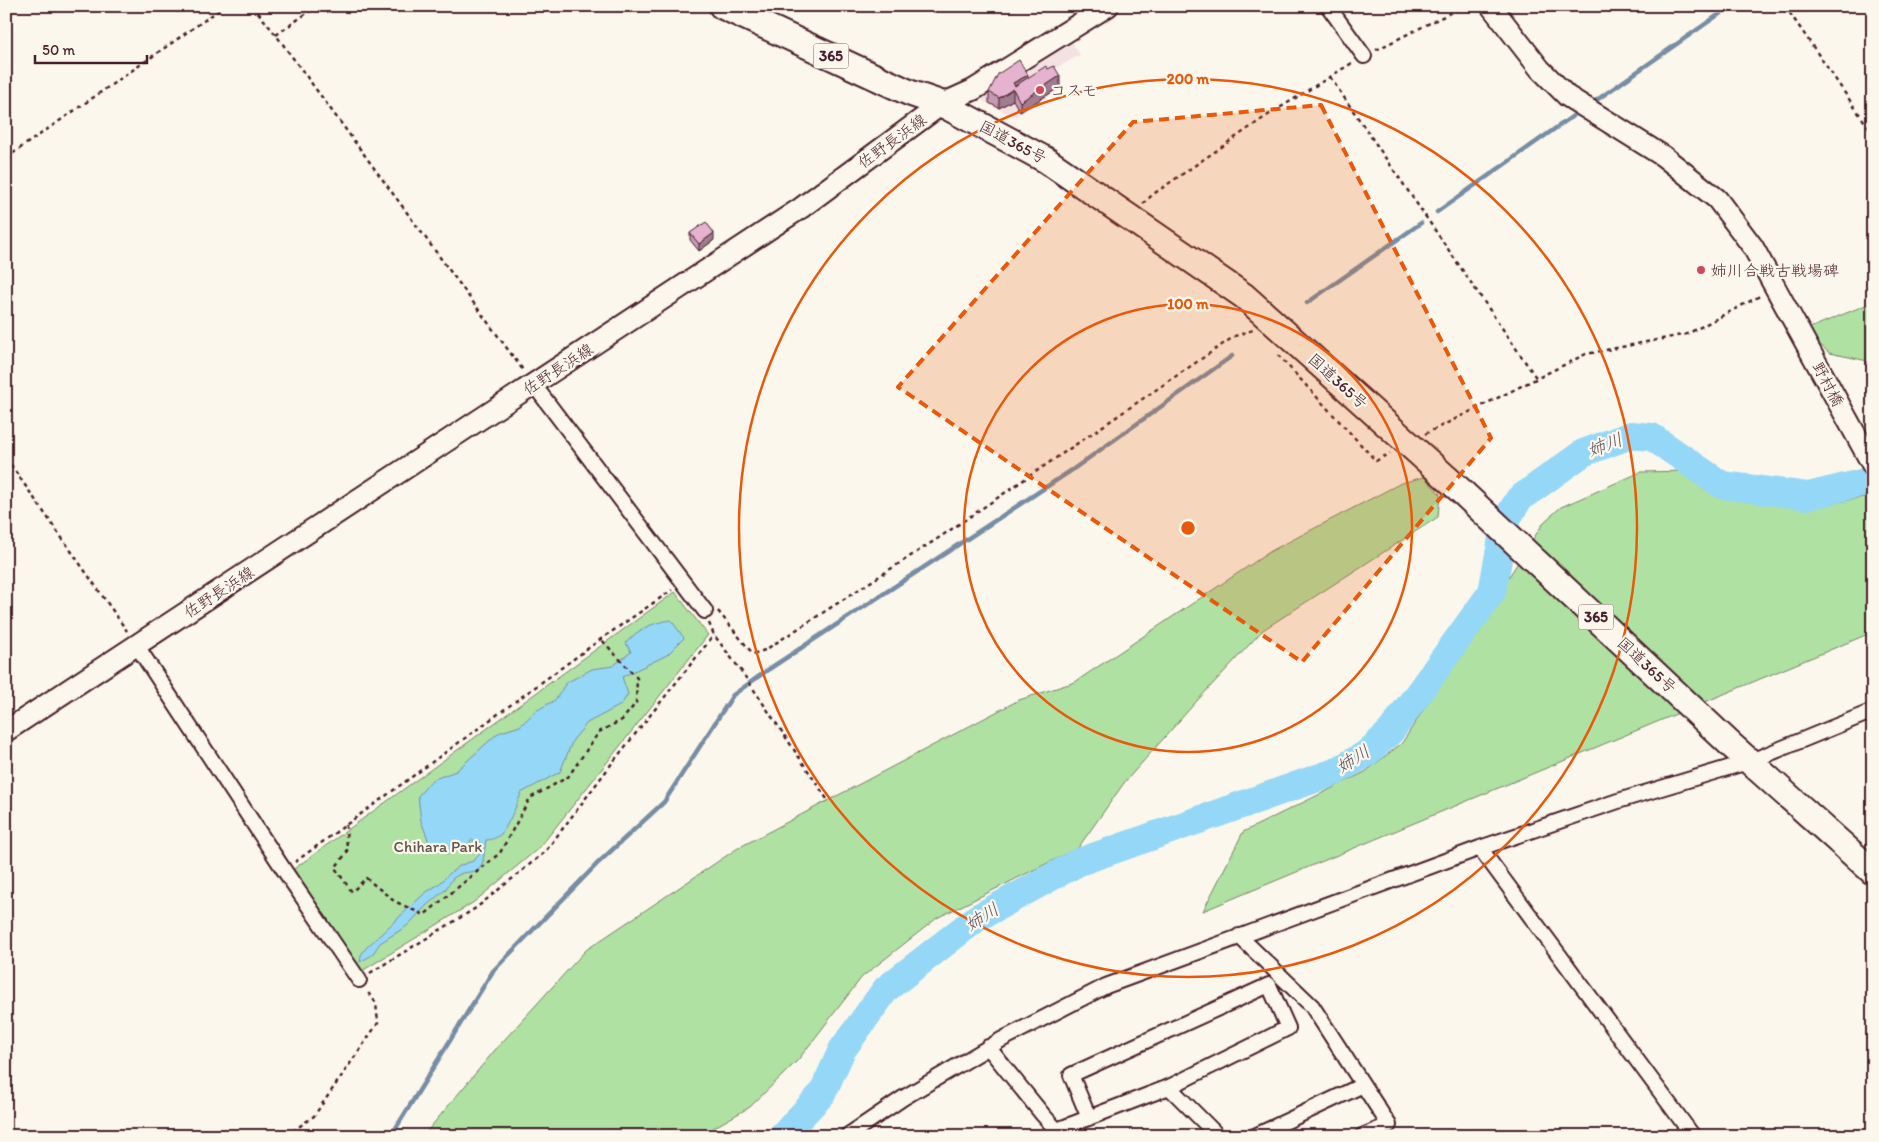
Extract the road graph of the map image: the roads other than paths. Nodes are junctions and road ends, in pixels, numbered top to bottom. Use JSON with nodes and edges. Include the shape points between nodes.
{"nodes":[{"id":1,"x":722,"y":6,"type":"edge"},
{"id":2,"x":1108,"y":6,"type":"edge"},
{"id":3,"x":1328,"y":6,"type":"edge"},
{"id":4,"x":1491,"y":6,"type":"edge"},
{"id":5,"x":1364,"y":56,"type":"road end"},
{"id":6,"x":942,"y":104,"type":"junction"},
{"id":7,"x":534,"y":385,"type":"junction"},
{"id":8,"x":1873,"y":466,"type":"edge"},
{"id":9,"x":705,"y":611,"type":"road end"},
{"id":10,"x":137,"y":646,"type":"junction"},
{"id":11,"x":1873,"y":711,"type":"edge"},
{"id":12,"x":6,"y":731,"type":"edge"},
{"id":13,"x":1751,"y":761,"type":"junction"},
{"id":14,"x":1480,"y":848,"type":"junction"},
{"id":15,"x":1873,"y":872,"type":"edge"},
{"id":16,"x":1239,"y":936,"type":"junction"},
{"id":17,"x":359,"y":980,"type":"road end"},
{"id":18,"x":988,"y":1047,"type":"junction"},
{"id":19,"x":1363,"y":1085,"type":"junction"},
{"id":20,"x":1169,"y":1087,"type":"junction"},
{"id":21,"x":1089,"y":1118,"type":"junction"},
{"id":22,"x":1392,"y":1130,"type":"edge"},
{"id":23,"x":1056,"y":1134,"type":"edge"},
{"id":24,"x":847,"y":1136,"type":"edge"},
{"id":25,"x":1218,"y":1136,"type":"edge"},
{"id":26,"x":1255,"y":1136,"type":"edge"},
{"id":27,"x":1362,"y":1136,"type":"edge"},
{"id":28,"x":1693,"y":1136,"type":"edge"}],
"edges":[{"from":1,"to":6,"type":"highway","name":"国道365号","number":"365"},
{"from":2,"to":6,"type":"main road","name":"佐野長浜線","via":[[973,90]]},
{"from":3,"to":5,"type":"street"},
{"from":4,"to":8,"type":"main road","name":"野村橋","via":[[1540,69],[1567,96],[1663,156],[1717,199],[1753,247]]},
{"from":6,"to":7,"type":"main road","name":"佐野長浜線","via":[[801,208]]},
{"from":6,"to":13,"type":"highway","name":"国道365号","number":"365","via":[[1046,160],[1244,296],[1461,491]]},
{"from":7,"to":9,"type":"street"},
{"from":7,"to":10,"type":"main road","name":"佐野長浜線"},
{"from":10,"to":12,"type":"main road","name":"佐野長浜線"},
{"from":10,"to":17,"type":"street"},
{"from":11,"to":13,"type":"street"},
{"from":13,"to":14,"type":"street","via":[[1618,801]]},
{"from":13,"to":15,"type":"highway","name":"国道365号","number":"365"},
{"from":14,"to":16,"type":"street"},
{"from":14,"to":28,"type":"street"},
{"from":16,"to":18,"type":"street","via":[[1106,986]]},
{"from":16,"to":19,"type":"street","via":[[1312,1006]]},
{"from":18,"to":23,"type":"street"},
{"from":18,"to":24,"type":"street"},
{"from":19,"to":22,"type":"street"},
{"from":19,"to":26,"type":"street"},
{"from":20,"to":21,"type":"street"},
{"from":20,"to":21,"type":"street","via":[[1288,1028],[1269,985],[1071,1075]]},
{"from":20,"to":25,"type":"street"},
{"from":21,"to":23,"type":"street"},
{"from":22,"to":27,"type":"street"}]}
